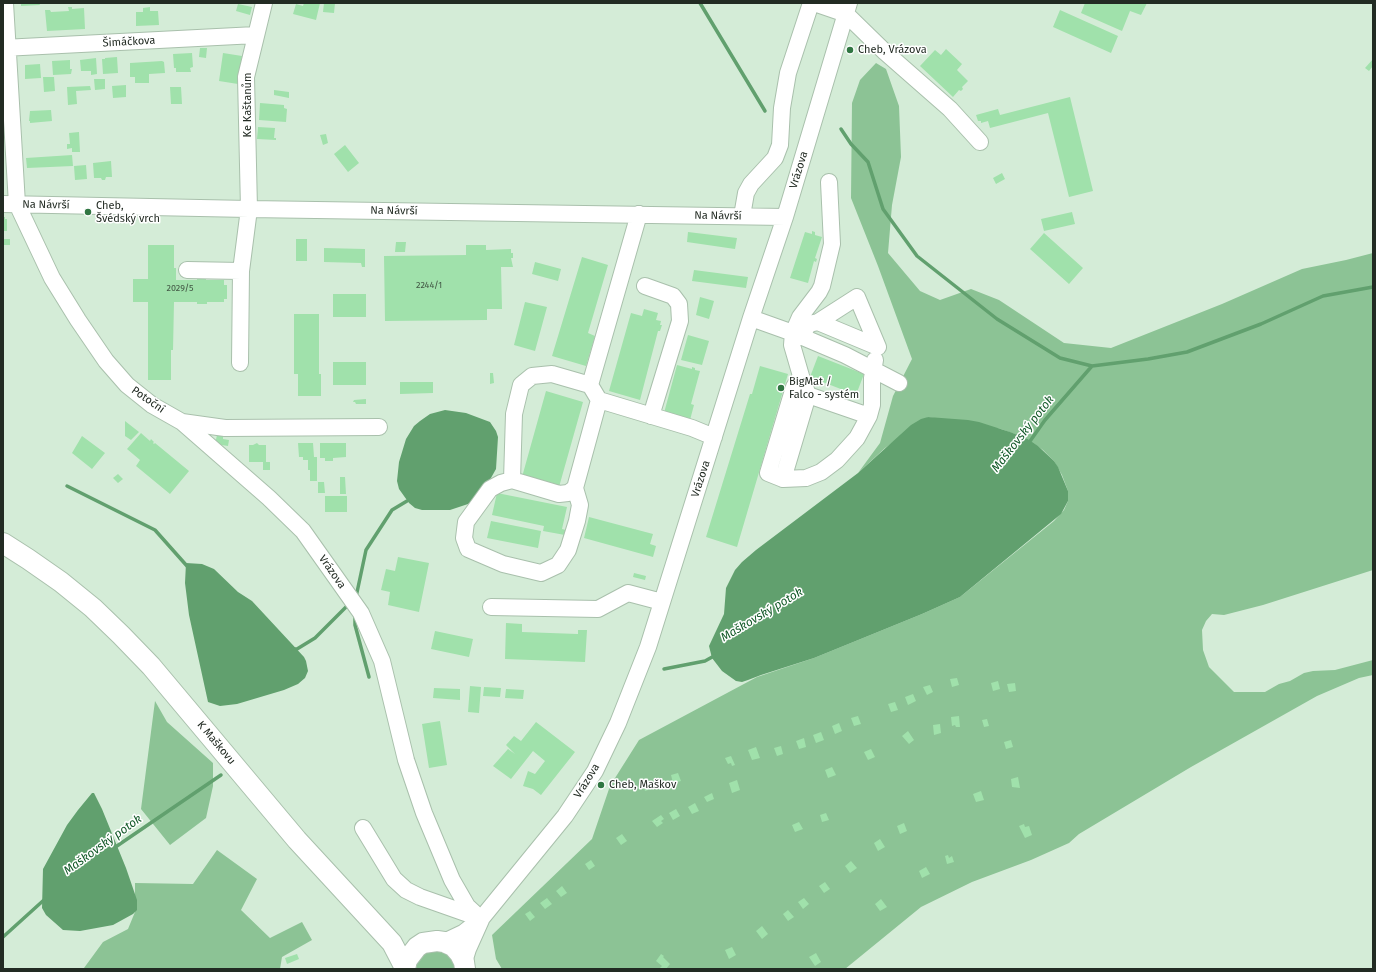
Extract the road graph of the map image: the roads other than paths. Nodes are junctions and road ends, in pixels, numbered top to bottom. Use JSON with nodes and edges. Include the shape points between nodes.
{"nodes":[{"id":1,"x":5,"y":3,"type":"edge"},
{"id":2,"x":264,"y":3,"type":"edge"},
{"id":3,"x":811,"y":3,"type":"edge"},
{"id":4,"x":814,"y":3,"type":"edge"},
{"id":5,"x":848,"y":8,"type":"edge"},
{"id":6,"x":256,"y":35,"type":"junction"},
{"id":7,"x":5,"y":48,"type":"edge"},
{"id":8,"x":980,"y":142,"type":"dead end"},
{"id":9,"x":829,"y":182,"type":"dead end"},
{"id":10,"x":10,"y":204,"type":"edge"},
{"id":11,"x":249,"y":209,"type":"junction"},
{"id":12,"x":639,"y":214,"type":"junction"},
{"id":13,"x":742,"y":216,"type":"junction"},
{"id":14,"x":784,"y":217,"type":"junction"},
{"id":15,"x":186,"y":270,"type":"dead end"},
{"id":16,"x":241,"y":271,"type":"junction"},
{"id":17,"x":645,"y":286,"type":"dead end"},
{"id":18,"x":751,"y":318,"type":"junction"},
{"id":19,"x":818,"y":322,"type":"junction"},
{"id":20,"x":797,"y":335,"type":"junction"},
{"id":21,"x":878,"y":347,"type":"junction"},
{"id":22,"x":240,"y":363,"type":"dead end"},
{"id":23,"x":874,"y":369,"type":"junction"},
{"id":24,"x":801,"y":376,"type":"junction"},
{"id":25,"x":899,"y":383,"type":"dead end"},
{"id":26,"x":590,"y":384,"type":"junction"},
{"id":27,"x":808,"y":395,"type":"junction"},
{"id":28,"x":599,"y":400,"type":"junction"},
{"id":29,"x":651,"y":416,"type":"junction"},
{"id":30,"x":869,"y":416,"type":"junction"},
{"id":31,"x":182,"y":422,"type":"junction"},
{"id":32,"x":379,"y":427,"type":"dead end"},
{"id":33,"x":714,"y":437,"type":"junction"},
{"id":34,"x":784,"y":479,"type":"junction"},
{"id":35,"x":512,"y":480,"type":"junction"},
{"id":36,"x":575,"y":488,"type":"junction"},
{"id":37,"x":3,"y":543,"type":"edge"},
{"id":38,"x":662,"y":602,"type":"junction"},
{"id":39,"x":491,"y":607,"type":"dead end"},
{"id":40,"x":363,"y":828,"type":"dead end"},
{"id":41,"x":367,"y":914,"type":"junction"},
{"id":42,"x":481,"y":919,"type":"junction"},
{"id":43,"x":444,"y":942,"type":"junction"},
{"id":44,"x":423,"y":943,"type":"junction"},
{"id":45,"x":465,"y":966,"type":"edge"},
{"id":46,"x":405,"y":968,"type":"edge"}],
"edges":[{"from":1,"to":7,"type":"street"},
{"from":2,"to":6,"type":"street","name":"Ke Kaštanům"},
{"from":3,"to":13,"type":"street","via":[[788,73],[782,108],[780,145],[775,158],[750,184]]},
{"from":4,"to":5,"type":"street"},
{"from":5,"to":8,"type":"street","via":[[885,52],[950,109]]},
{"from":5,"to":14,"type":"street","name":"Vrázova"},
{"from":6,"to":7,"type":"street","name":"Šimáčkova"},
{"from":6,"to":11,"type":"street","name":"Ke Kaštanům","via":[[246,77]]},
{"from":7,"to":10,"type":"street"},
{"from":9,"to":20,"type":"street","via":[[833,235],[829,258],[822,286],[800,317]]},
{"from":10,"to":11,"type":"street","name":"Na Návrší"},
{"from":10,"to":31,"type":"street","name":"Potoční","via":[[52,278],[106,361],[126,385],[152,405]]},
{"from":11,"to":12,"type":"street","name":"Na Návrší"},
{"from":11,"to":16,"type":"street","name":"Ke Kaštanům"},
{"from":12,"to":13,"type":"street","name":"Na Návrší"},
{"from":12,"to":26,"type":"street"},
{"from":13,"to":14,"type":"street","name":"Na Návrší"},
{"from":14,"to":18,"type":"street","name":"Vrázova"},
{"from":15,"to":16,"type":"street"},
{"from":16,"to":22,"type":"street","name":"Ke Kaštanům"},
{"from":17,"to":29,"type":"street","via":[[673,296],[679,304],[680,321]]},
{"from":18,"to":20,"type":"street"},
{"from":18,"to":33,"type":"street","name":"Vrázova"},
{"from":19,"to":20,"type":"street","via":[[809,324]]},
{"from":19,"to":21,"type":"street"},
{"from":19,"to":21,"type":"street","via":[[857,297]]},
{"from":20,"to":23,"type":"street"},
{"from":20,"to":24,"type":"street","via":[[792,345]]},
{"from":21,"to":23,"type":"street"},
{"from":23,"to":25,"type":"street"},
{"from":23,"to":30,"type":"street"},
{"from":24,"to":27,"type":"street"},
{"from":24,"to":34,"type":"street","via":[[794,387],[768,474]]},
{"from":26,"to":28,"type":"street"},
{"from":26,"to":35,"type":"street","via":[[552,374],[532,376],[521,385],[514,414]]},
{"from":27,"to":30,"type":"street"},
{"from":27,"to":34,"type":"street"},
{"from":28,"to":29,"type":"street"},
{"from":28,"to":36,"type":"street"},
{"from":29,"to":33,"type":"street"},
{"from":30,"to":34,"type":"street","via":[[857,438],[837,460],[821,472],[806,478]]},
{"from":31,"to":32,"type":"street","name":"Potoční","via":[[225,428]]},
{"from":31,"to":42,"type":"street","name":"Vrázova","via":[[269,498],[302,531],[361,613],[382,661],[406,760],[424,813],[452,880],[467,906]]},
{"from":33,"to":38,"type":"street","name":"Vrázova"},
{"from":35,"to":36,"type":"street","via":[[559,494],[568,493]]},
{"from":35,"to":36,"type":"street","via":[[490,489],[466,522],[464,538],[468,549],[503,564],[541,573],[558,565],[568,550],[580,505]]},
{"from":37,"to":41,"type":"main road","name":"K Maškovu","via":[[61,582],[121,634],[298,840]]},
{"from":38,"to":39,"type":"street","via":[[628,593],[598,609]]},
{"from":38,"to":42,"type":"street","name":"Vrázova","via":[[648,647],[618,723],[595,772],[565,816]]},
{"from":40,"to":42,"type":"street","via":[[394,879],[406,890]]},
{"from":41,"to":44,"type":"main road","via":[[407,938]]},
{"from":41,"to":46,"type":"main road","name":"K Maškovu","via":[[392,943]]},
{"from":42,"to":43,"type":"street","name":"Vrázova","via":[[463,933]]},
{"from":42,"to":45,"type":"street","via":[[468,948]]},
{"from":43,"to":44,"type":"main road"},
{"from":43,"to":45,"type":"main road","via":[[453,946],[460,954]]},
{"from":44,"to":46,"type":"main road","via":[[411,953]]}]}
